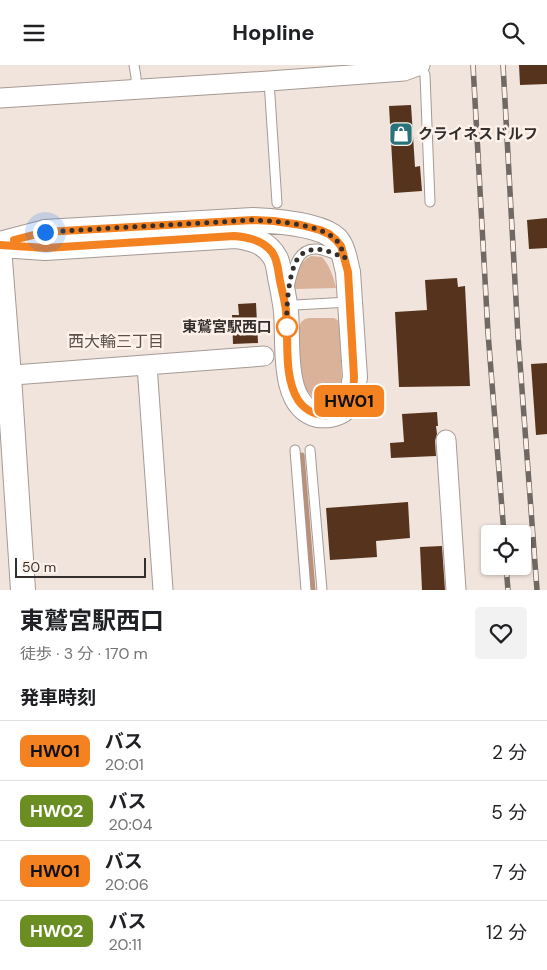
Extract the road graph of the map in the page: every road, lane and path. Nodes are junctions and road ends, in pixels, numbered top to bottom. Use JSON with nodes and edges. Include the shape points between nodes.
{"nodes":[{"id":1,"x":134,"y":65,"type":"edge"},
{"id":2,"x":421,"y":65,"type":"edge"},
{"id":3,"x":271,"y":76,"type":"edge"},
{"id":4,"x":136,"y":90,"type":"junction"},
{"id":5,"x":0,"y":98,"type":"edge"},
{"id":6,"x":430,"y":201,"type":"dead end"},
{"id":7,"x":277,"y":203,"type":"dead end"},
{"id":8,"x":0,"y":244,"type":"edge"},
{"id":9,"x":345,"y":258,"type":"junction"},
{"id":10,"x":0,"y":260,"type":"edge"},
{"id":11,"x":350,"y":302,"type":"junction"},
{"id":12,"x":286,"y":310,"type":"junction"},
{"id":13,"x":264,"y":356,"type":"dead end"},
{"id":14,"x":147,"y":365,"type":"junction"},
{"id":15,"x":5,"y":376,"type":"edge"},
{"id":16,"x":446,"y":440,"type":"dead end"},
{"id":17,"x":310,"y":450,"type":"dead end"},
{"id":18,"x":295,"y":451,"type":"dead end"},
{"id":19,"x":23,"y":590,"type":"edge"},
{"id":20,"x":163,"y":590,"type":"edge"},
{"id":21,"x":306,"y":590,"type":"edge"},
{"id":22,"x":322,"y":590,"type":"edge"},
{"id":23,"x":456,"y":590,"type":"edge"}],
"edges":[{"from":1,"to":4,"type":"lane"},
{"from":2,"to":3,"type":"street","via":[[404,71]]},
{"from":2,"to":6,"type":"lane","via":[[425,75]]},
{"from":3,"to":4,"type":"street"},
{"from":3,"to":7,"type":"lane"},
{"from":4,"to":5,"type":"street"},
{"from":8,"to":9,"type":"street","via":[[45,232],[253,220],[301,225],[329,234],[341,246]]},
{"from":8,"to":12,"type":"street","via":[[46,248],[248,237],[263,244],[277,262]]},
{"from":9,"to":11,"type":"street"},
{"from":9,"to":12,"type":"lane","via":[[317,249],[306,251],[299,257],[294,266]]},
{"from":10,"to":15,"type":"street"},
{"from":11,"to":12,"type":"lane","via":[[295,305]]},
{"from":11,"to":12,"type":"street","via":[[353,391],[343,410],[333,415],[312,413],[304,409],[297,399],[288,367]]},
{"from":13,"to":14,"type":"street"},
{"from":14,"to":15,"type":"street"},
{"from":14,"to":20,"type":"street"},
{"from":15,"to":19,"type":"street"},
{"from":16,"to":23,"type":"street"},
{"from":17,"to":22,"type":"lane"},
{"from":18,"to":21,"type":"lane"}]}
